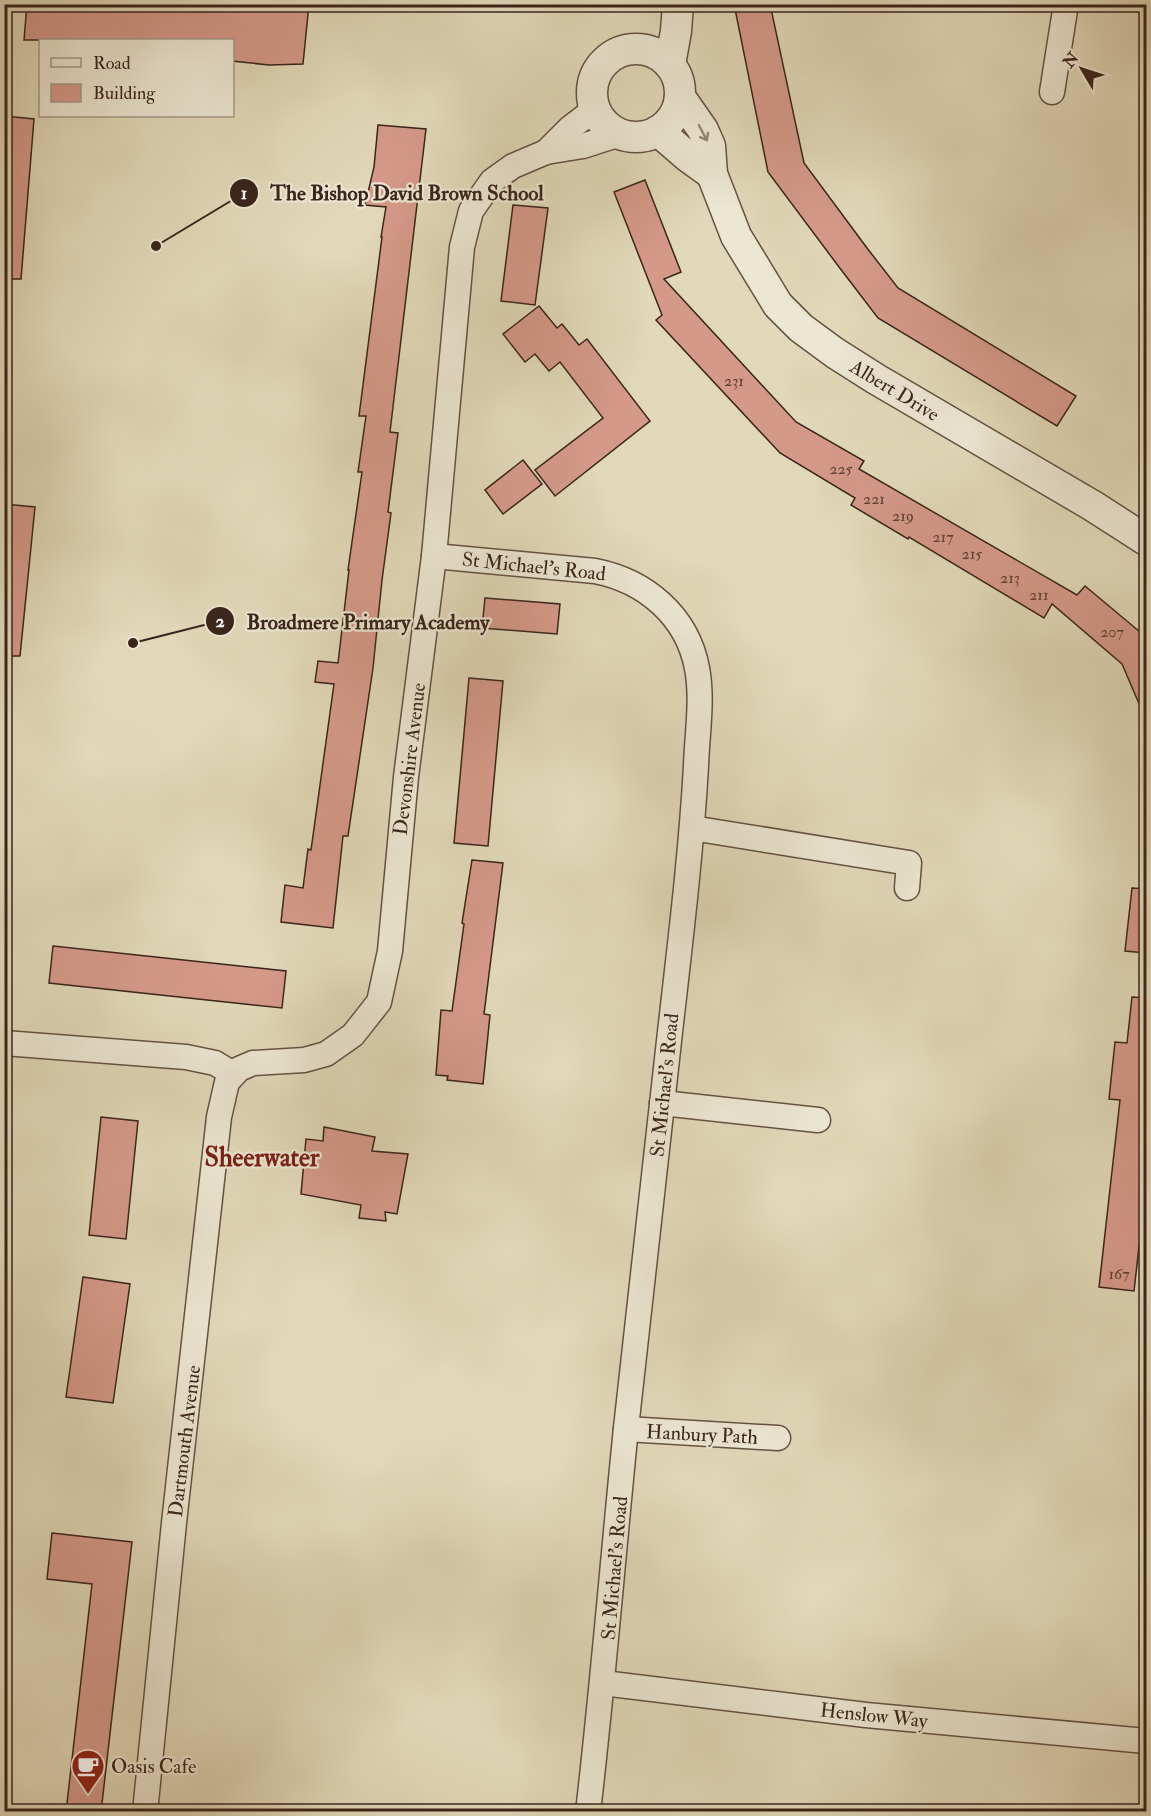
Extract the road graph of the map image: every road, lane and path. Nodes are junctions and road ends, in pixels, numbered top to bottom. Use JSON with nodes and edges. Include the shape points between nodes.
{"nodes":[{"id":1,"x":660,"y":4,"type":"edge"},
{"id":2,"x":678,"y":4,"type":"edge"},
{"id":3,"x":1066,"y":4,"type":"edge"},
{"id":4,"x":658,"y":57,"type":"junction"},
{"id":5,"x":1052,"y":92,"type":"dead end"},
{"id":6,"x":680,"y":97,"type":"junction"},
{"id":7,"x":596,"y":109,"type":"junction"},
{"id":8,"x":658,"y":131,"type":"junction"},
{"id":9,"x":620,"y":134,"type":"junction"},
{"id":10,"x":546,"y":152,"type":"junction"},
{"id":11,"x":712,"y":174,"type":"junction"},
{"id":12,"x":1146,"y":540,"type":"edge"},
{"id":13,"x":434,"y":556,"type":"junction"},
{"id":14,"x":692,"y":828,"type":"junction"},
{"id":15,"x":907,"y":888,"type":"dead end"},
{"id":16,"x":4,"y":1043,"type":"edge"},
{"id":17,"x":233,"y":1074,"type":"junction"},
{"id":18,"x":663,"y":1103,"type":"junction"},
{"id":19,"x":818,"y":1120,"type":"dead end"},
{"id":20,"x":626,"y":1430,"type":"junction"},
{"id":21,"x":778,"y":1438,"type":"dead end"},
{"id":22,"x":603,"y":1683,"type":"junction"},
{"id":23,"x":1146,"y":1741,"type":"edge"},
{"id":24,"x":145,"y":1812,"type":"edge"},
{"id":25,"x":588,"y":1812,"type":"edge"}],
"edges":[{"from":1,"to":4,"type":"street"},
{"from":2,"to":4,"type":"street","via":[[676,31]]},
{"from":3,"to":5,"type":"street"},
{"from":4,"to":6,"type":"street","via":[[676,74]]},
{"from":4,"to":7,"type":"street","via":[[631,49],[616,53],[604,63],[595,77],[592,93]]},
{"from":6,"to":8,"type":"street","via":[[673,116]]},
{"from":6,"to":11,"type":"street","name":"Albert Drive","one_way":true,"via":[[710,146]]},
{"from":7,"to":9,"type":"street","via":[[609,128]]},
{"from":7,"to":10,"type":"street","name":"Devonshire Avenue"},
{"from":8,"to":9,"type":"street","via":[[639,136]]},
{"from":8,"to":11,"type":"street"},
{"from":9,"to":10,"type":"street","name":"Devonshire Avenue"},
{"from":10,"to":13,"type":"street","name":"Devonshire Avenue","via":[[513,166],[492,181],[471,211],[462,247]]},
{"from":11,"to":12,"type":"street","name":"Albert Drive","via":[[741,245],[778,305],[801,328],[876,379]]},
{"from":13,"to":14,"type":"street","name":"St Michael's Road","via":[[612,574],[633,582],[666,609],[692,650],[699,684]]},
{"from":13,"to":17,"type":"street","name":"Devonshire Avenue","via":[[406,777],[390,951],[379,1002],[353,1035],[326,1054],[304,1060],[253,1063]]},
{"from":14,"to":15,"type":"street","via":[[909,863]]},
{"from":14,"to":18,"type":"street","name":"St Michael's Road"},
{"from":16,"to":17,"type":"street","via":[[186,1057],[215,1063]]},
{"from":17,"to":24,"type":"street","name":"Dartmouth Avenue","via":[[227,1082],[219,1117]]},
{"from":18,"to":19,"type":"street"},
{"from":18,"to":20,"type":"street","name":"St Michael's Road"},
{"from":20,"to":21,"type":"street","name":"Hanbury Path"},
{"from":20,"to":22,"type":"street","name":"St Michael's Road"},
{"from":22,"to":23,"type":"street","name":"Henslow Way","via":[[866,1715]]},
{"from":22,"to":25,"type":"street","name":"St Michael's Road"}]}
